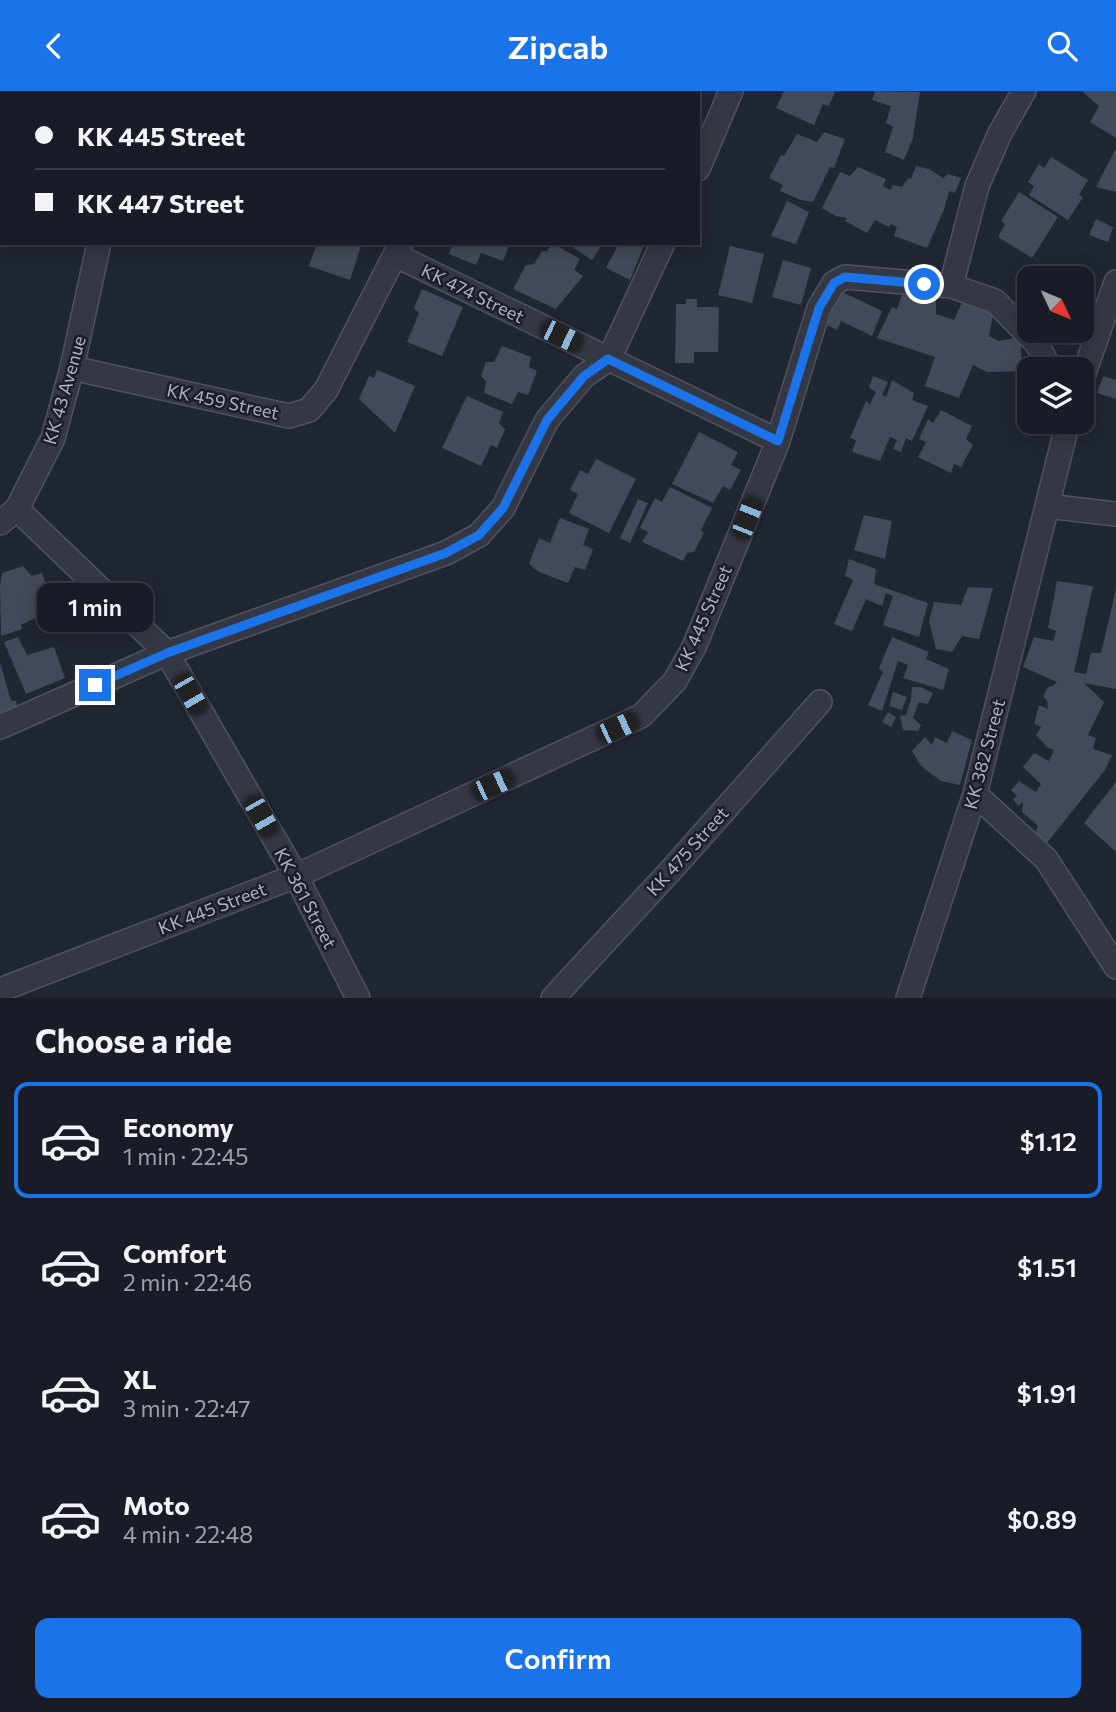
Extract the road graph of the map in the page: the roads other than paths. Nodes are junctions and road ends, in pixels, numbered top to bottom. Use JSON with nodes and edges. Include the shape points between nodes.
{"nodes":[{"id":1,"x":731,"y":91,"type":"edge"},
{"id":2,"x":1024,"y":91,"type":"edge"},
{"id":3,"x":700,"y":164,"type":"edge"},
{"id":4,"x":100,"y":245,"type":"edge"},
{"id":5,"x":662,"y":245,"type":"edge"},
{"id":6,"x":398,"y":249,"type":"edge"},
{"id":7,"x":1116,"y":282,"type":"edge"},
{"id":8,"x":951,"y":286,"type":"junction"},
{"id":9,"x":1044,"y":357,"type":"edge"},
{"id":10,"x":1090,"y":357,"type":"edge"},
{"id":11,"x":608,"y":359,"type":"junction"},
{"id":12,"x":72,"y":368,"type":"junction"},
{"id":13,"x":1065,"y":434,"type":"edge"},
{"id":14,"x":778,"y":441,"type":"junction"},
{"id":15,"x":1047,"y":506,"type":"junction"},
{"id":16,"x":1116,"y":514,"type":"edge"},
{"id":17,"x":9,"y":516,"type":"edge"},
{"id":18,"x":167,"y":653,"type":"junction"},
{"id":19,"x":820,"y":702,"type":"dead end"},
{"id":20,"x":0,"y":727,"type":"edge"},
{"id":21,"x":975,"y":794,"type":"junction"},
{"id":22,"x":296,"y":876,"type":"junction"},
{"id":23,"x":1116,"y":967,"type":"edge"},
{"id":24,"x":0,"y":990,"type":"edge"},
{"id":25,"x":358,"y":998,"type":"edge"},
{"id":26,"x":553,"y":998,"type":"edge"},
{"id":27,"x":908,"y":998,"type":"edge"}],
"edges":[{"from":1,"to":3,"type":"street"},
{"from":2,"to":8,"type":"street","via":[[977,185]]},
{"from":4,"to":12,"type":"street","name":"KK 43 Avenue"},
{"from":5,"to":11,"type":"street"},
{"from":6,"to":11,"type":"street","name":"KK 474 Street"},
{"from":6,"to":12,"type":"street","name":"KK 459 Street","via":[[326,390],[309,410],[289,415]]},
{"from":7,"to":10,"type":"street"},
{"from":8,"to":9,"type":"street","via":[[995,301]]},
{"from":8,"to":14,"type":"street","name":"KK 445 Street","via":[[845,277],[834,283],[819,308]]},
{"from":11,"to":14,"type":"street","name":"KK 474 Street"},
{"from":11,"to":18,"type":"street","via":[[584,376],[547,420],[503,508],[479,535],[446,553]]},
{"from":12,"to":17,"type":"street","name":"KK 43 Avenue","via":[[53,438]]},
{"from":13,"to":15,"type":"street","name":"KK 382 Street"},
{"from":14,"to":22,"type":"street","name":"KK 445 Street","via":[[694,647],[675,681],[641,716]]},
{"from":15,"to":16,"type":"street"},
{"from":15,"to":21,"type":"street","name":"KK 382 Street"},
{"from":17,"to":18,"type":"street","name":"KK 361 Street"},
{"from":18,"to":20,"type":"street"},
{"from":18,"to":22,"type":"street","name":"KK 361 Street"},
{"from":19,"to":26,"type":"street","name":"KK 475 Street"},
{"from":21,"to":23,"type":"street","via":[[1046,859]]},
{"from":21,"to":27,"type":"street","name":"KK 382 Street"},
{"from":22,"to":24,"type":"street","name":"KK 445 Street"},
{"from":22,"to":25,"type":"street","name":"KK 361 Street"}]}
